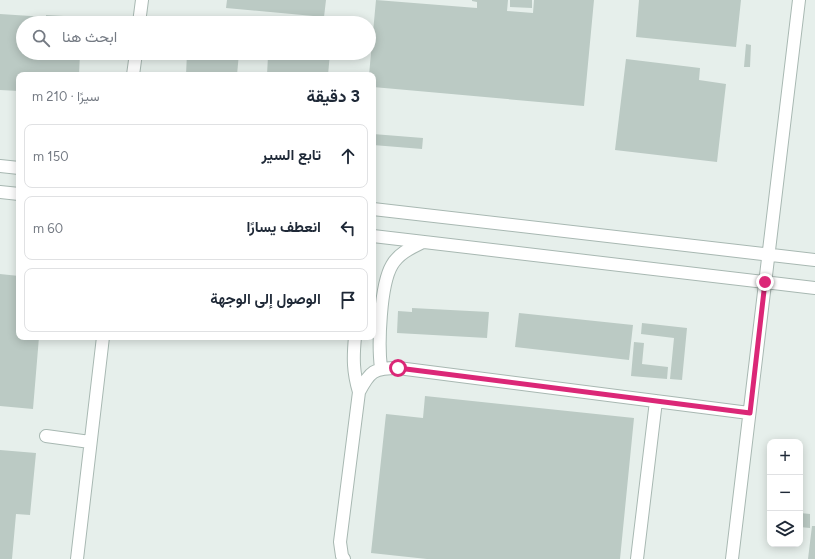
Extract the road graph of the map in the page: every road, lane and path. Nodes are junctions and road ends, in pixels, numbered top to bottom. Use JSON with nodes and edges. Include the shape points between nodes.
{"nodes":[{"id":1,"x":142,"y":0,"type":"edge"},
{"id":2,"x":799,"y":0,"type":"edge"},
{"id":3,"x":140,"y":16,"type":"edge"},
{"id":4,"x":135,"y":60,"type":"edge"},
{"id":5,"x":133,"y":72,"type":"edge"},
{"id":6,"x":0,"y":166,"type":"edge"},
{"id":7,"x":16,"y":168,"type":"edge"},
{"id":8,"x":0,"y":192,"type":"edge"},
{"id":9,"x":16,"y":194,"type":"edge"},
{"id":10,"x":376,"y":209,"type":"edge"},
{"id":11,"x":376,"y":236,"type":"edge"},
{"id":12,"x":424,"y":242,"type":"junction"},
{"id":13,"x":768,"y":254,"type":"junction"},
{"id":14,"x":815,"y":260,"type":"edge"},
{"id":15,"x":765,"y":282,"type":"junction"},
{"id":16,"x":815,"y":288,"type":"edge"},
{"id":17,"x":103,"y":340,"type":"edge"},
{"id":18,"x":355,"y":340,"type":"edge"},
{"id":19,"x":381,"y":368,"type":"junction"},
{"id":20,"x":359,"y":392,"type":"junction"},
{"id":21,"x":656,"y":401,"type":"junction"},
{"id":22,"x":750,"y":413,"type":"junction"},
{"id":23,"x":46,"y":436,"type":"dead end"},
{"id":24,"x":90,"y":442,"type":"junction"},
{"id":25,"x":77,"y":559,"type":"edge"},
{"id":26,"x":344,"y":559,"type":"edge"},
{"id":27,"x":638,"y":559,"type":"edge"},
{"id":28,"x":732,"y":559,"type":"edge"}],
"edges":[{"from":1,"to":3,"type":"lane"},
{"from":2,"to":13,"type":"lane"},
{"from":4,"to":5,"type":"lane"},
{"from":6,"to":7,"type":"lane"},
{"from":8,"to":9,"type":"lane"},
{"from":10,"to":13,"type":"lane"},
{"from":11,"to":12,"type":"lane"},
{"from":12,"to":15,"type":"lane"},
{"from":12,"to":19,"type":"lane","via":[[405,250],[392,266],[385,285],[379,344]]},
{"from":13,"to":14,"type":"lane"},
{"from":13,"to":15,"type":"lane"},
{"from":15,"to":16,"type":"lane"},
{"from":15,"to":22,"type":"lane"},
{"from":17,"to":24,"type":"lane"},
{"from":18,"to":20,"type":"lane","via":[[354,378]]},
{"from":19,"to":20,"type":"lane","via":[[367,377]]},
{"from":19,"to":21,"type":"lane","via":[[398,368]]},
{"from":20,"to":26,"type":"lane","via":[[340,542]]},
{"from":21,"to":22,"type":"lane"},
{"from":21,"to":27,"type":"lane"},
{"from":22,"to":28,"type":"lane"},
{"from":23,"to":24,"type":"lane"},
{"from":24,"to":25,"type":"lane"}]}
